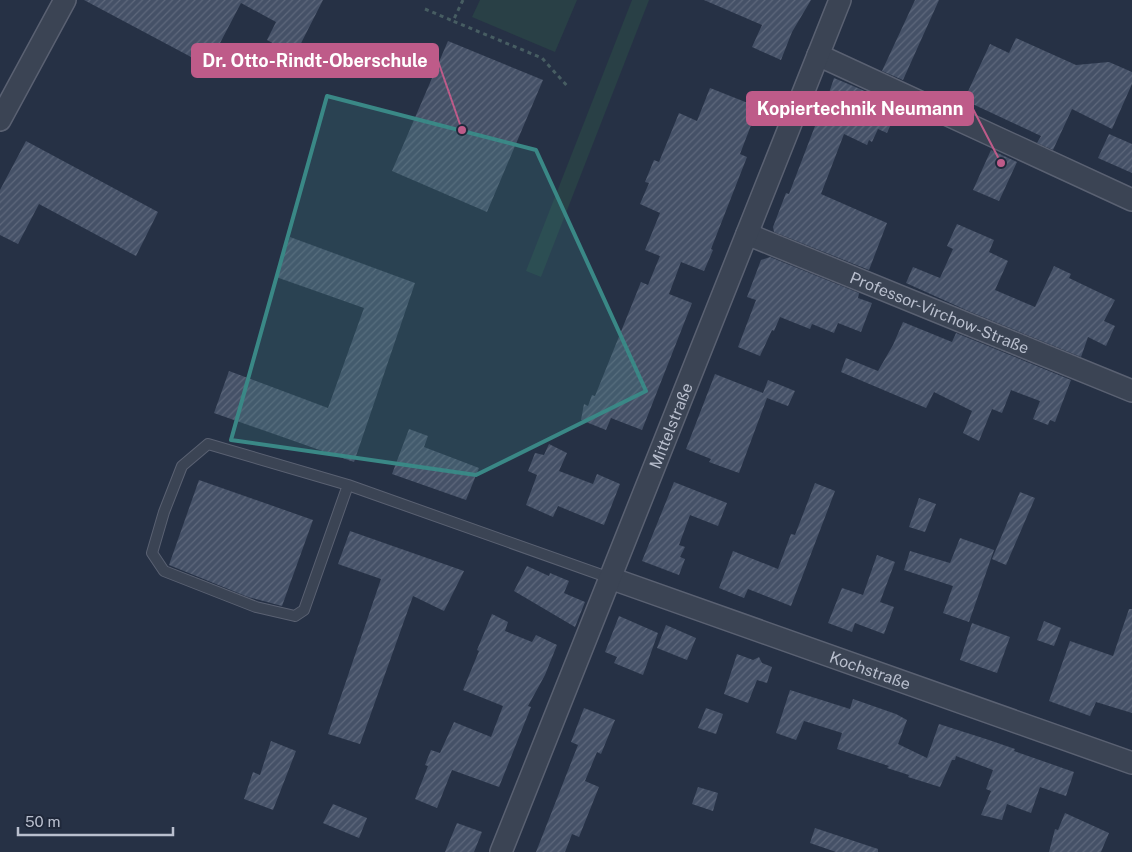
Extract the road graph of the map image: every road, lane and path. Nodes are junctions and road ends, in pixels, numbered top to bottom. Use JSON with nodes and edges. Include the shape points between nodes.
{"nodes":[{"id":1,"x":65,"y":0,"type":"edge"},
{"id":2,"x":463,"y":0,"type":"edge"},
{"id":3,"x":840,"y":0,"type":"edge"},
{"id":4,"x":425,"y":10,"type":"dead end"},
{"id":5,"x":453,"y":21,"type":"junction"},
{"id":6,"x":818,"y":55,"type":"junction"},
{"id":7,"x":569,"y":88,"type":"dead end"},
{"id":8,"x":0,"y":120,"type":"edge"},
{"id":9,"x":1132,"y":200,"type":"edge"},
{"id":10,"x":747,"y":234,"type":"junction"},
{"id":11,"x":1132,"y":391,"type":"edge"},
{"id":12,"x":348,"y":485,"type":"junction"},
{"id":13,"x":610,"y":578,"type":"junction"},
{"id":14,"x":1132,"y":762,"type":"edge"},
{"id":15,"x":501,"y":852,"type":"edge"}],
"edges":[{"from":1,"to":8,"type":"street"},
{"from":2,"to":5,"type":"path"},
{"from":3,"to":6,"type":"street","name":"Mittelstraße"},
{"from":4,"to":5,"type":"path"},
{"from":5,"to":7,"type":"path","via":[[542,58]]},
{"from":6,"to":9,"type":"street"},
{"from":6,"to":10,"type":"street","name":"Mittelstraße"},
{"from":10,"to":11,"type":"street","name":"Professor-Virchow-Straße"},
{"from":10,"to":13,"type":"street","name":"Mittelstraße"},
{"from":12,"to":12,"type":"lane","via":[[208,444],[182,466],[152,553],[164,571],[256,608],[295,616],[304,610]]},
{"from":12,"to":13,"type":"lane"},
{"from":13,"to":14,"type":"street","name":"Kochstraße"},
{"from":13,"to":15,"type":"street","name":"Mittelstraße"}]}
